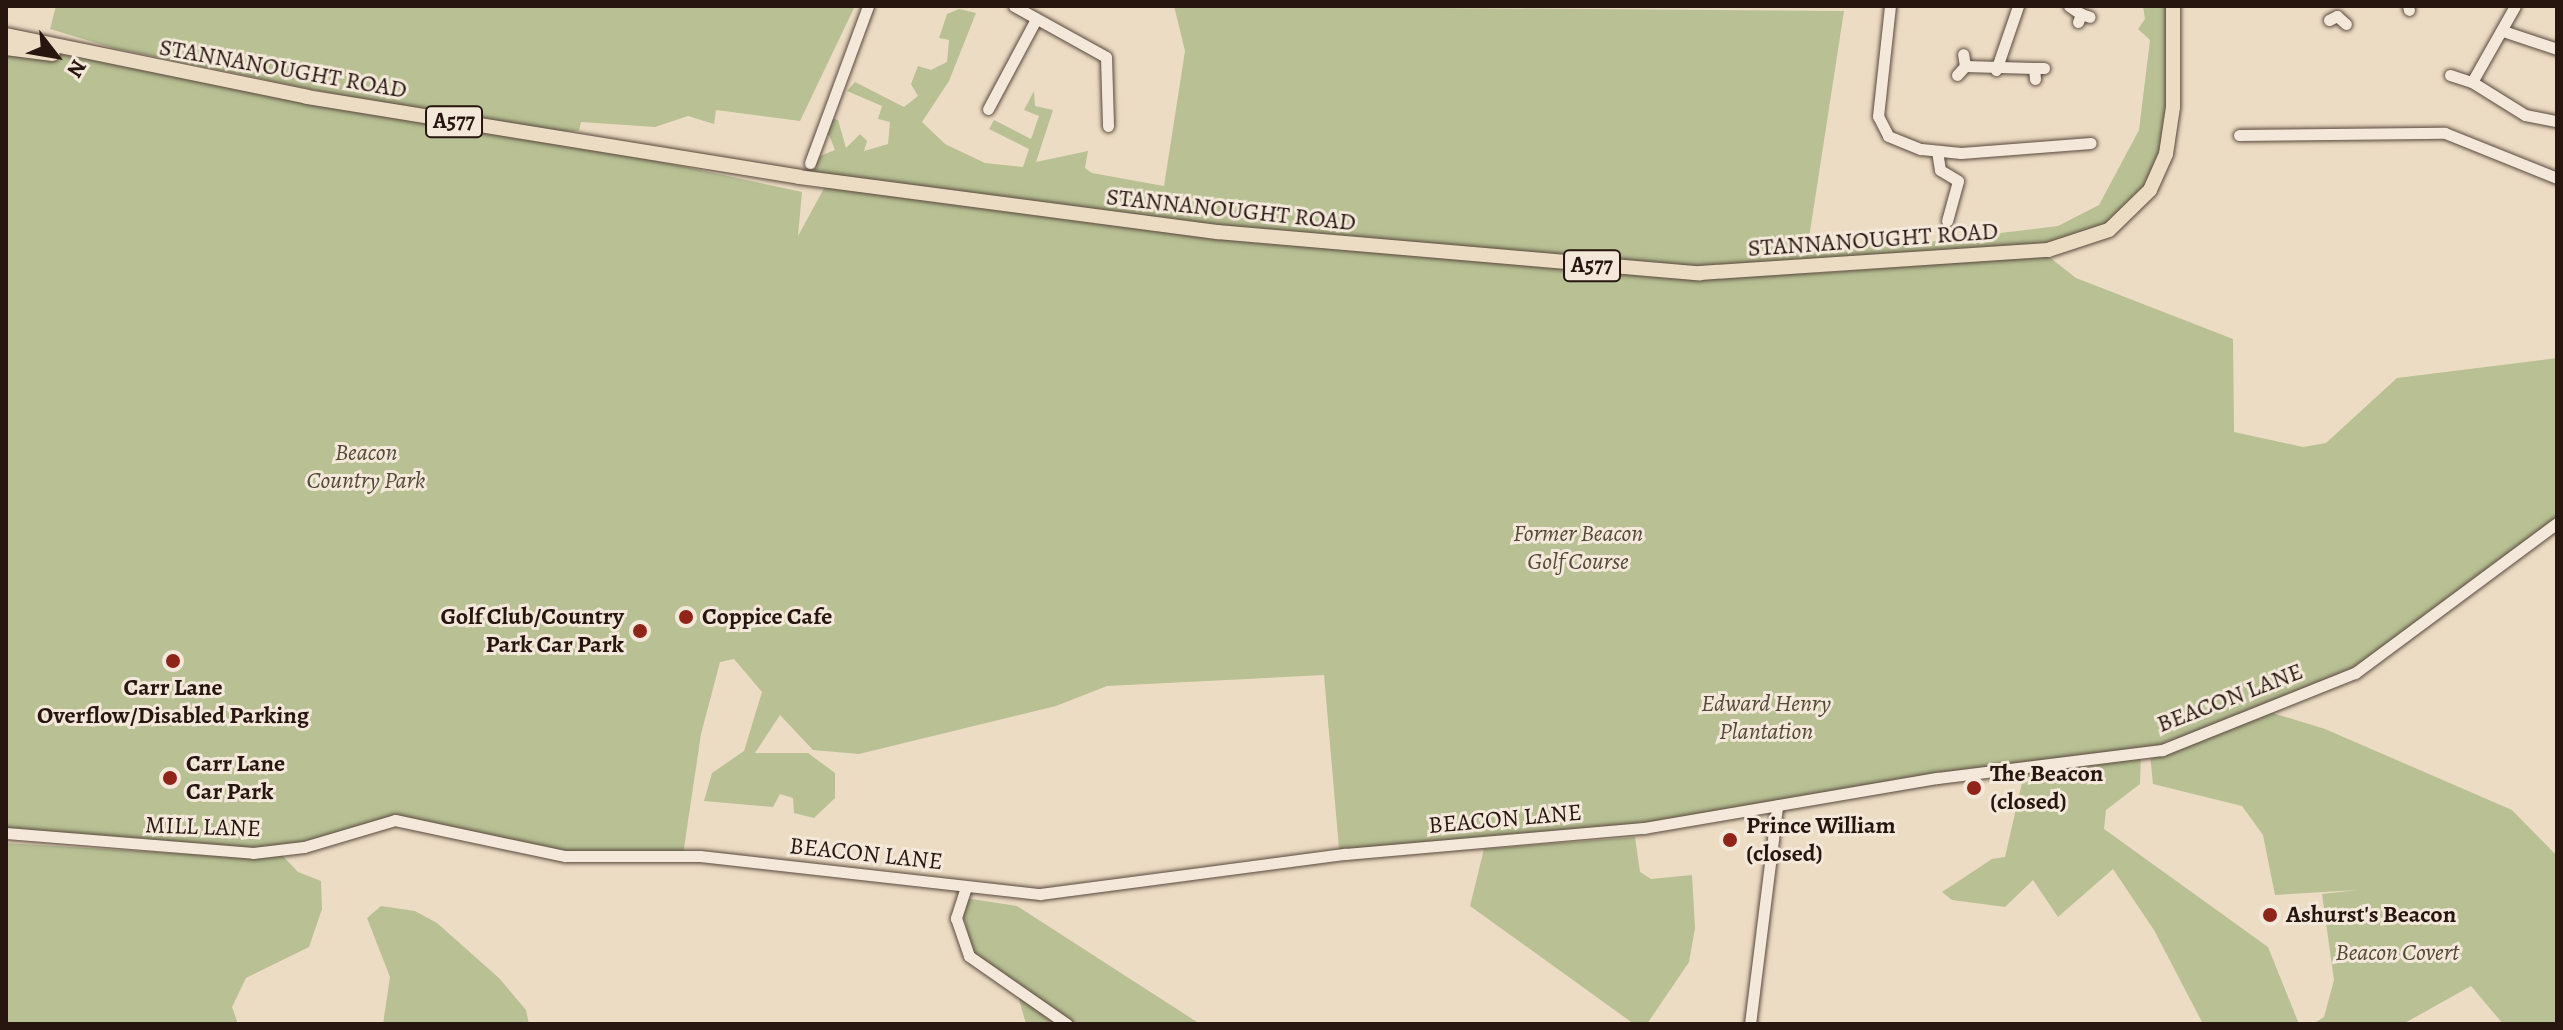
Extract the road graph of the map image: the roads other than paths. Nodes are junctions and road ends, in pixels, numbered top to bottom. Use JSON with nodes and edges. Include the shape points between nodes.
{"nodes":[{"id":1,"x":868,"y":6,"type":"edge"},
{"id":2,"x":1014,"y":6,"type":"edge"},
{"id":3,"x":1890,"y":6,"type":"edge"},
{"id":4,"x":2069,"y":6,"type":"edge"},
{"id":5,"x":2173,"y":6,"type":"edge"},
{"id":6,"x":2515,"y":6,"type":"edge"},
{"id":7,"x":2014,"y":7,"type":"edge"},
{"id":8,"x":2083,"y":18,"type":"dead end"},
{"id":9,"x":1035,"y":21,"type":"junction"},
{"id":10,"x":2503,"y":31,"type":"junction"},
{"id":11,"x":6,"y":35,"type":"edge"},
{"id":12,"x":6,"y":48,"type":"edge"},
{"id":13,"x":2557,"y":49,"type":"edge"},
{"id":14,"x":110,"y":60,"type":"junction"},
{"id":15,"x":1961,"y":65,"type":"dead end"},
{"id":16,"x":1996,"y":70,"type":"junction"},
{"id":17,"x":2038,"y":72,"type":"dead end"},
{"id":18,"x":2450,"y":75,"type":"dead end"},
{"id":19,"x":2472,"y":82,"type":"junction"},
{"id":20,"x":988,"y":109,"type":"dead end"},
{"id":21,"x":2557,"y":121,"type":"edge"},
{"id":22,"x":1108,"y":126,"type":"dead end"},
{"id":23,"x":2239,"y":135,"type":"dead end"},
{"id":24,"x":2091,"y":143,"type":"dead end"},
{"id":25,"x":1937,"y":151,"type":"junction"},
{"id":26,"x":810,"y":163,"type":"dead end"},
{"id":27,"x":2557,"y":178,"type":"edge"},
{"id":28,"x":1947,"y":221,"type":"dead end"},
{"id":29,"x":2557,"y":523,"type":"edge"},
{"id":30,"x":1777,"y":806,"type":"junction"},
{"id":31,"x":395,"y":820,"type":"joint"},
{"id":32,"x":6,"y":833,"type":"edge"},
{"id":33,"x":966,"y":887,"type":"junction"},
{"id":34,"x":1067,"y":1024,"type":"edge"},
{"id":35,"x":1750,"y":1024,"type":"edge"}],
"edges":[{"from":1,"to":26,"type":"street"},
{"from":2,"to":9,"type":"street"},
{"from":3,"to":25,"type":"street","via":[[1880,126],[1903,144]]},
{"from":4,"to":8,"type":"street"},
{"from":5,"to":14,"type":"main road","name":"STANNANOUGHT ROAD","number":"A577","via":[[2173,107],[2154,182],[2109,230],[2048,250],[1700,273],[1217,232],[828,181]]},
{"from":6,"to":10,"type":"street"},
{"from":7,"to":16,"type":"street"},
{"from":9,"to":20,"type":"street"},
{"from":9,"to":22,"type":"street","via":[[1106,57]]},
{"from":10,"to":13,"type":"street"},
{"from":10,"to":19,"type":"street"},
{"from":11,"to":14,"type":"main road","name":"STANNANOUGHT ROAD","number":"A577"},
{"from":12,"to":14,"type":"main road","name":"STANNANOUGHT ROAD","number":"A577"},
{"from":15,"to":16,"type":"street"},
{"from":16,"to":17,"type":"street"},
{"from":18,"to":19,"type":"street"},
{"from":19,"to":21,"type":"street","via":[[2525,115]]},
{"from":23,"to":27,"type":"street","via":[[2445,133]]},
{"from":24,"to":25,"type":"street"},
{"from":25,"to":28,"type":"street","via":[[1940,170],[1958,181]]},
{"from":29,"to":30,"type":"street","name":"BEACON LANE","via":[[2355,673],[2162,750]]},
{"from":30,"to":33,"type":"street","name":"BEACON LANE","via":[[1644,828],[1345,854],[1065,892]]},
{"from":30,"to":35,"type":"street"},
{"from":31,"to":32,"type":"street","name":"MILL LANE","via":[[304,847],[253,853]]},
{"from":31,"to":33,"type":"street","name":"BEACON LANE","via":[[565,856],[700,856]]},
{"from":33,"to":34,"type":"street","via":[[956,918],[969,956]]}]}
